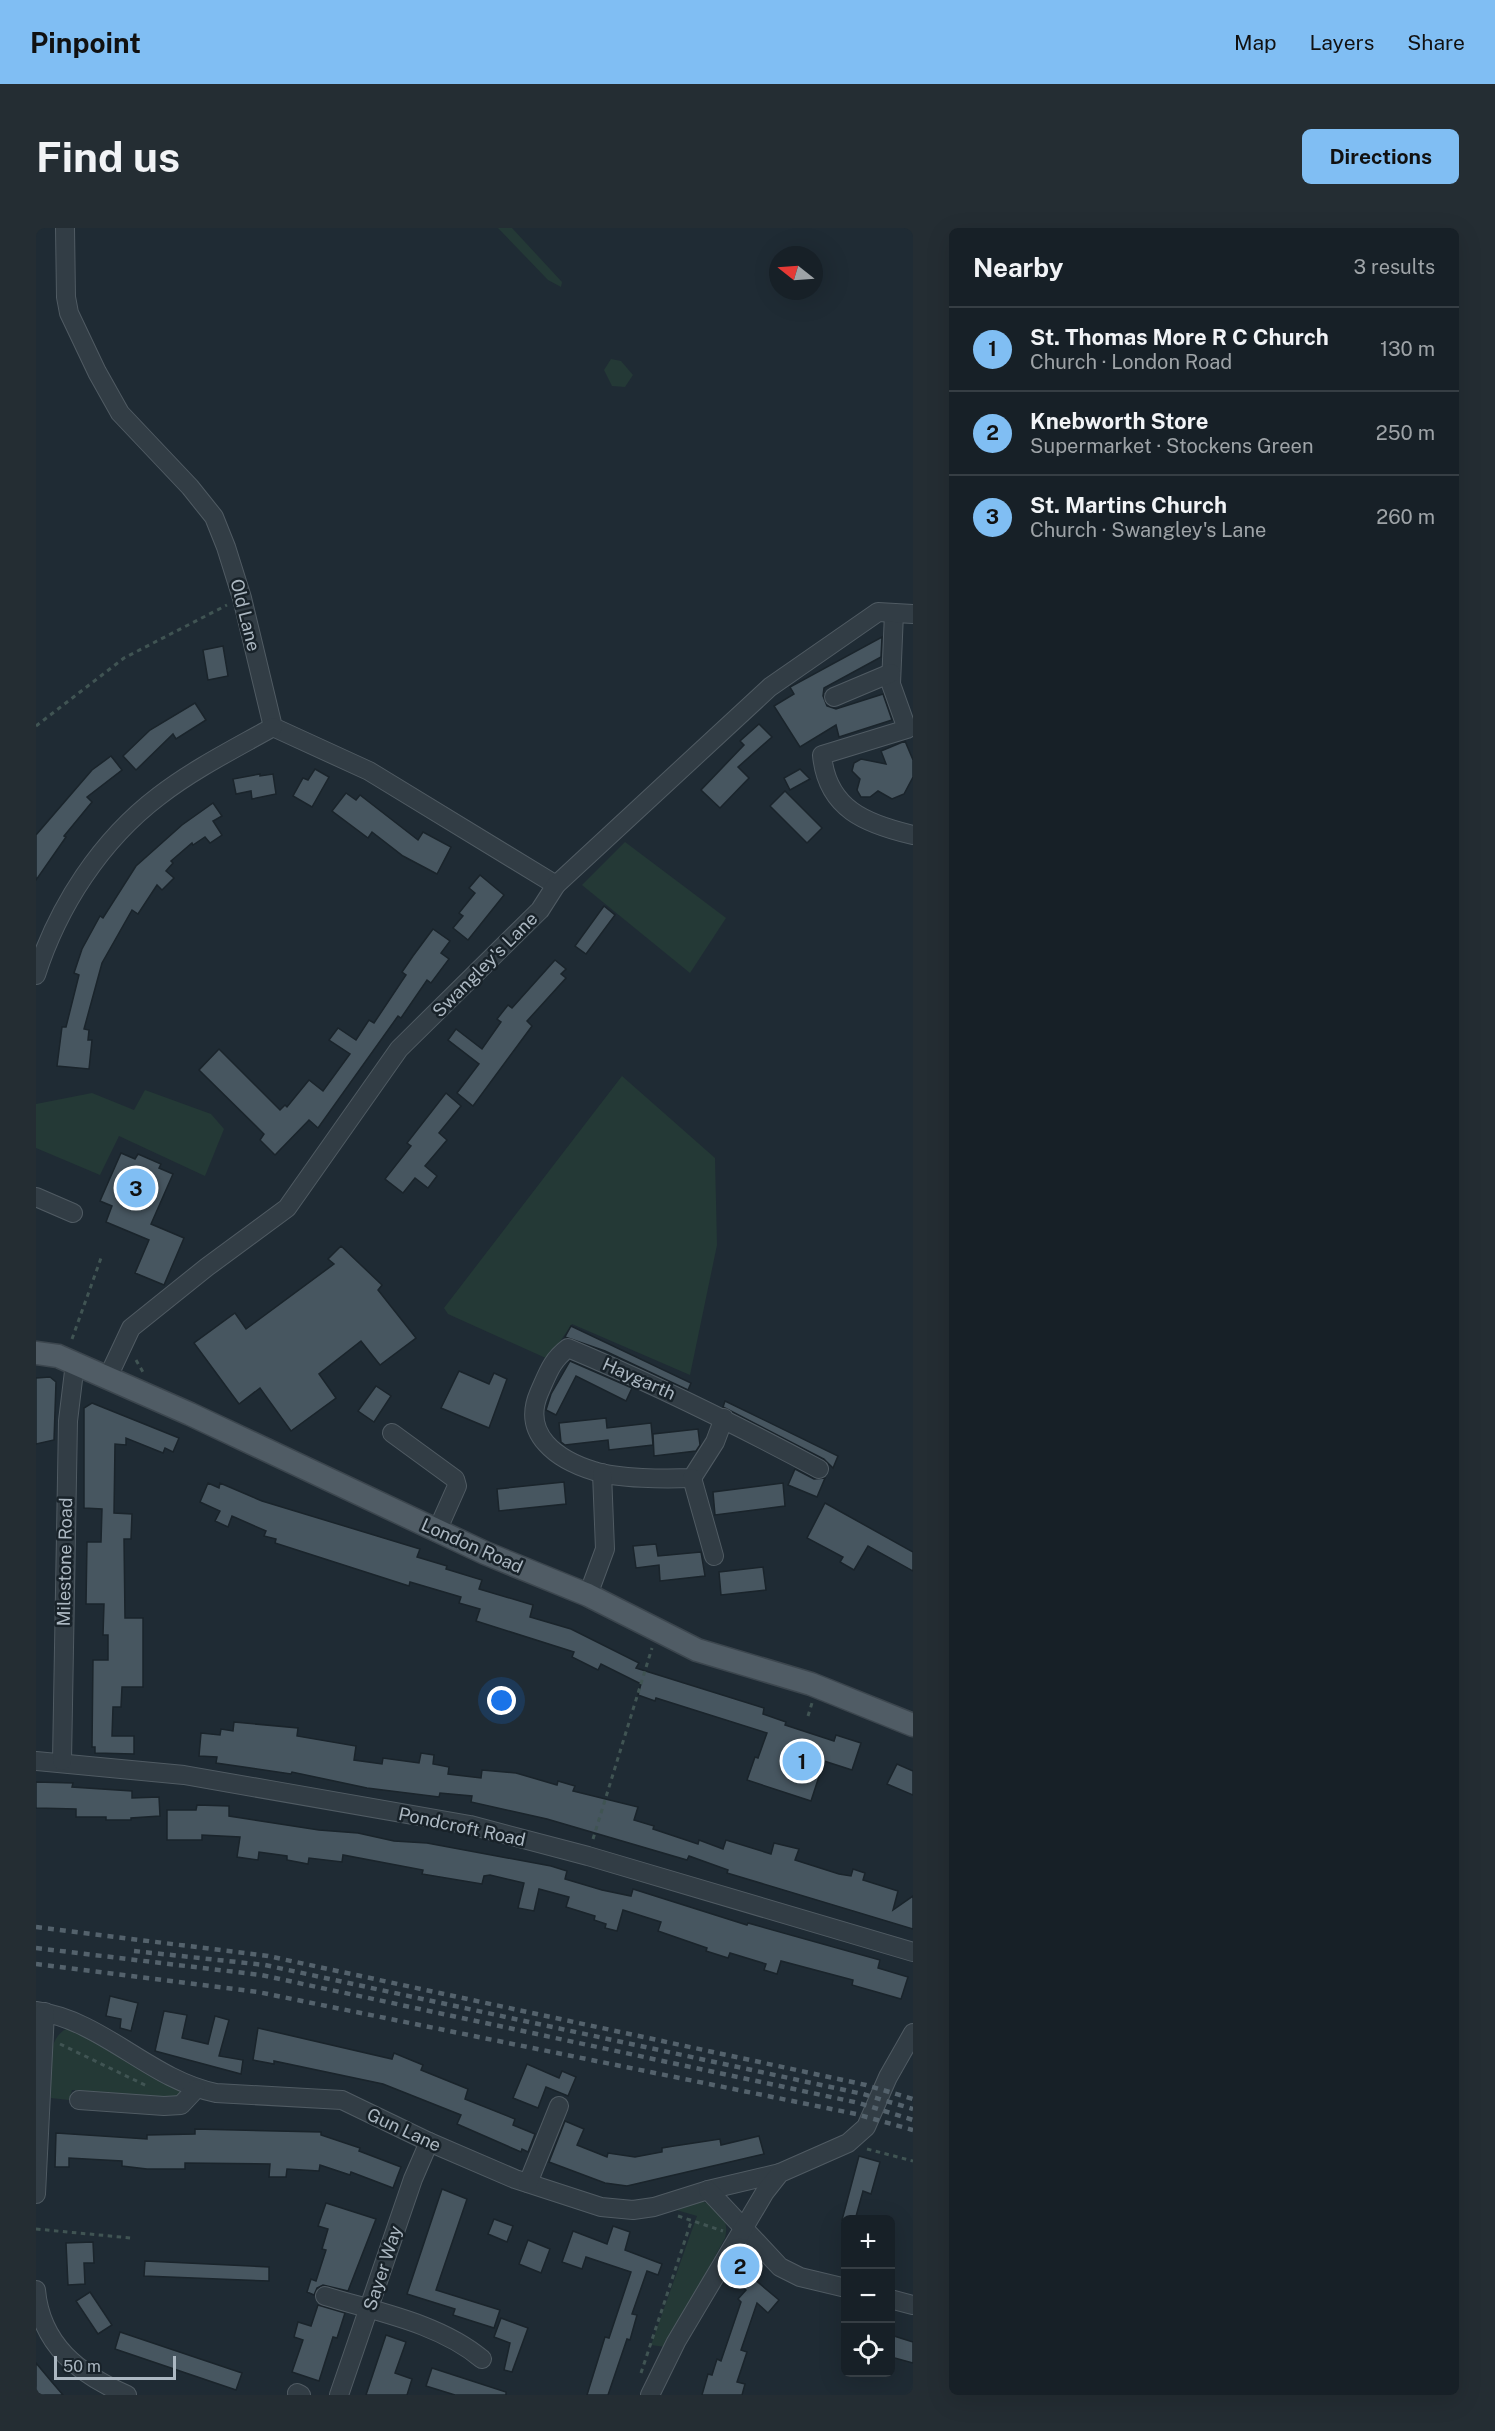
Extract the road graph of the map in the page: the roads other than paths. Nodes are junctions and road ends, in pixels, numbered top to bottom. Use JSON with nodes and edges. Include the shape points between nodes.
{"nodes":[{"id":1,"x":64,"y":228,"type":"edge"},
{"id":2,"x":894,"y":613,"type":"junction"},
{"id":3,"x":913,"y":614,"type":"edge"},
{"id":4,"x":891,"y":673,"type":"junction"},
{"id":5,"x":834,"y":697,"type":"dead end"},
{"id":6,"x":273,"y":727,"type":"junction"},
{"id":7,"x":913,"y":835,"type":"edge"},
{"id":8,"x":556,"y":885,"type":"junction"},
{"id":9,"x":36,"y":975,"type":"edge"},
{"id":10,"x":36,"y":1197,"type":"edge"},
{"id":11,"x":73,"y":1213,"type":"dead end"},
{"id":12,"x":36,"y":1353,"type":"edge"},
{"id":13,"x":75,"y":1363,"type":"junction"},
{"id":14,"x":108,"y":1377,"type":"junction"},
{"id":15,"x":723,"y":1418,"type":"junction"},
{"id":16,"x":392,"y":1433,"type":"dead end"},
{"id":17,"x":819,"y":1468,"type":"dead end"},
{"id":18,"x":602,"y":1473,"type":"junction"},
{"id":19,"x":692,"y":1478,"type":"junction"},
{"id":20,"x":437,"y":1531,"type":"junction"},
{"id":21,"x":714,"y":1556,"type":"dead end"},
{"id":22,"x":588,"y":1595,"type":"junction"},
{"id":23,"x":913,"y":1725,"type":"edge"},
{"id":24,"x":36,"y":1761,"type":"edge"},
{"id":25,"x":62,"y":1761,"type":"junction"},
{"id":26,"x":913,"y":1952,"type":"edge"},
{"id":27,"x":40,"y":2011,"type":"edge"},
{"id":28,"x":913,"y":2033,"type":"edge"},
{"id":29,"x":196,"y":2089,"type":"junction"},
{"id":30,"x":79,"y":2100,"type":"dead end"},
{"id":31,"x":559,"y":2106,"type":"dead end"},
{"id":32,"x":429,"y":2142,"type":"junction"},
{"id":33,"x":780,"y":2173,"type":"junction"},
{"id":34,"x":528,"y":2183,"type":"junction"},
{"id":35,"x":708,"y":2190,"type":"junction"},
{"id":36,"x":36,"y":2194,"type":"edge"},
{"id":37,"x":739,"y":2231,"type":"junction"},
{"id":38,"x":841,"y":2287,"type":"edge"},
{"id":39,"x":36,"y":2290,"type":"edge"},
{"id":40,"x":325,"y":2296,"type":"dead end"},
{"id":41,"x":895,"y":2301,"type":"edge"},
{"id":42,"x":913,"y":2305,"type":"edge"},
{"id":43,"x":369,"y":2310,"type":"junction"},
{"id":44,"x":482,"y":2359,"type":"dead end"},
{"id":45,"x":127,"y":2395,"type":"edge"},
{"id":46,"x":339,"y":2395,"type":"edge"},
{"id":47,"x":650,"y":2395,"type":"edge"}],
"edges":[{"from":1,"to":6,"type":"street","name":"Old Lane","via":[[66,297],[83,344],[120,413],[214,517],[242,598]]},
{"from":2,"to":3,"type":"street","name":"Swangley's Lane"},
{"from":2,"to":4,"type":"street"},
{"from":2,"to":8,"type":"street","name":"Swangley's Lane","via":[[878,612],[770,687]]},
{"from":4,"to":5,"type":"street"},
{"from":4,"to":7,"type":"street","via":[[891,684],[907,729],[822,755],[823,768],[836,796],[850,812],[886,829]]},
{"from":6,"to":8,"type":"street","via":[[369,771]]},
{"from":6,"to":9,"type":"street","via":[[158,796],[109,843],[70,898]]},
{"from":8,"to":14,"type":"street","name":"Swangley's Lane","via":[[540,910],[399,1050],[287,1208],[131,1328]]},
{"from":10,"to":11,"type":"street"},
{"from":12,"to":13,"type":"main road","name":"London Road"},
{"from":13,"to":14,"type":"main road","name":"London Road"},
{"from":13,"to":25,"type":"street","name":"Milestone Road","via":[[68,1421]]},
{"from":14,"to":20,"type":"main road","name":"London Road"},
{"from":15,"to":17,"type":"street"},
{"from":15,"to":18,"type":"street","name":"Haygarth","via":[[644,1379],[568,1348],[554,1359],[534,1405],[533,1422],[540,1437],[561,1456]]},
{"from":15,"to":19,"type":"street","via":[[715,1442]]},
{"from":16,"to":20,"type":"street","via":[[455,1479],[457,1486]]},
{"from":18,"to":19,"type":"street","name":"Haygarth"},
{"from":18,"to":22,"type":"street","via":[[605,1549]]},
{"from":19,"to":21,"type":"street"},
{"from":20,"to":22,"type":"main road","name":"London Road"},
{"from":22,"to":23,"type":"main road","name":"London Road","via":[[697,1650],[811,1683]]},
{"from":24,"to":25,"type":"street","name":"Pondcroft Road"},
{"from":25,"to":26,"type":"street","name":"Pondcroft Road","via":[[184,1775],[470,1825]]},
{"from":27,"to":29,"type":"street","name":"Gun Lane","via":[[87,2025],[158,2072]]},
{"from":27,"to":36,"type":"street","via":[[44,2038]]},
{"from":28,"to":33,"type":"street","name":"Gun Lane","via":[[888,2077],[871,2121],[848,2143]]},
{"from":29,"to":30,"type":"street","via":[[181,2105]]},
{"from":29,"to":32,"type":"street","name":"Gun Lane","via":[[342,2100]]},
{"from":31,"to":34,"type":"street"},
{"from":32,"to":34,"type":"street","name":"Gun Lane"},
{"from":32,"to":43,"type":"street","name":"Sayer Way"},
{"from":33,"to":35,"type":"street","name":"Gun Lane"},
{"from":33,"to":37,"type":"street"},
{"from":34,"to":35,"type":"street","name":"Gun Lane","via":[[601,2207],[633,2210]]},
{"from":35,"to":37,"type":"street"},
{"from":37,"to":38,"type":"street","via":[[786,2271]]},
{"from":37,"to":47,"type":"street"},
{"from":39,"to":45,"type":"street","via":[[42,2320],[64,2356],[81,2372]]},
{"from":40,"to":43,"type":"street"},
{"from":41,"to":42,"type":"street"},
{"from":43,"to":44,"type":"street","via":[[462,2342]]},
{"from":43,"to":46,"type":"street","name":"Sayer Way"}]}
